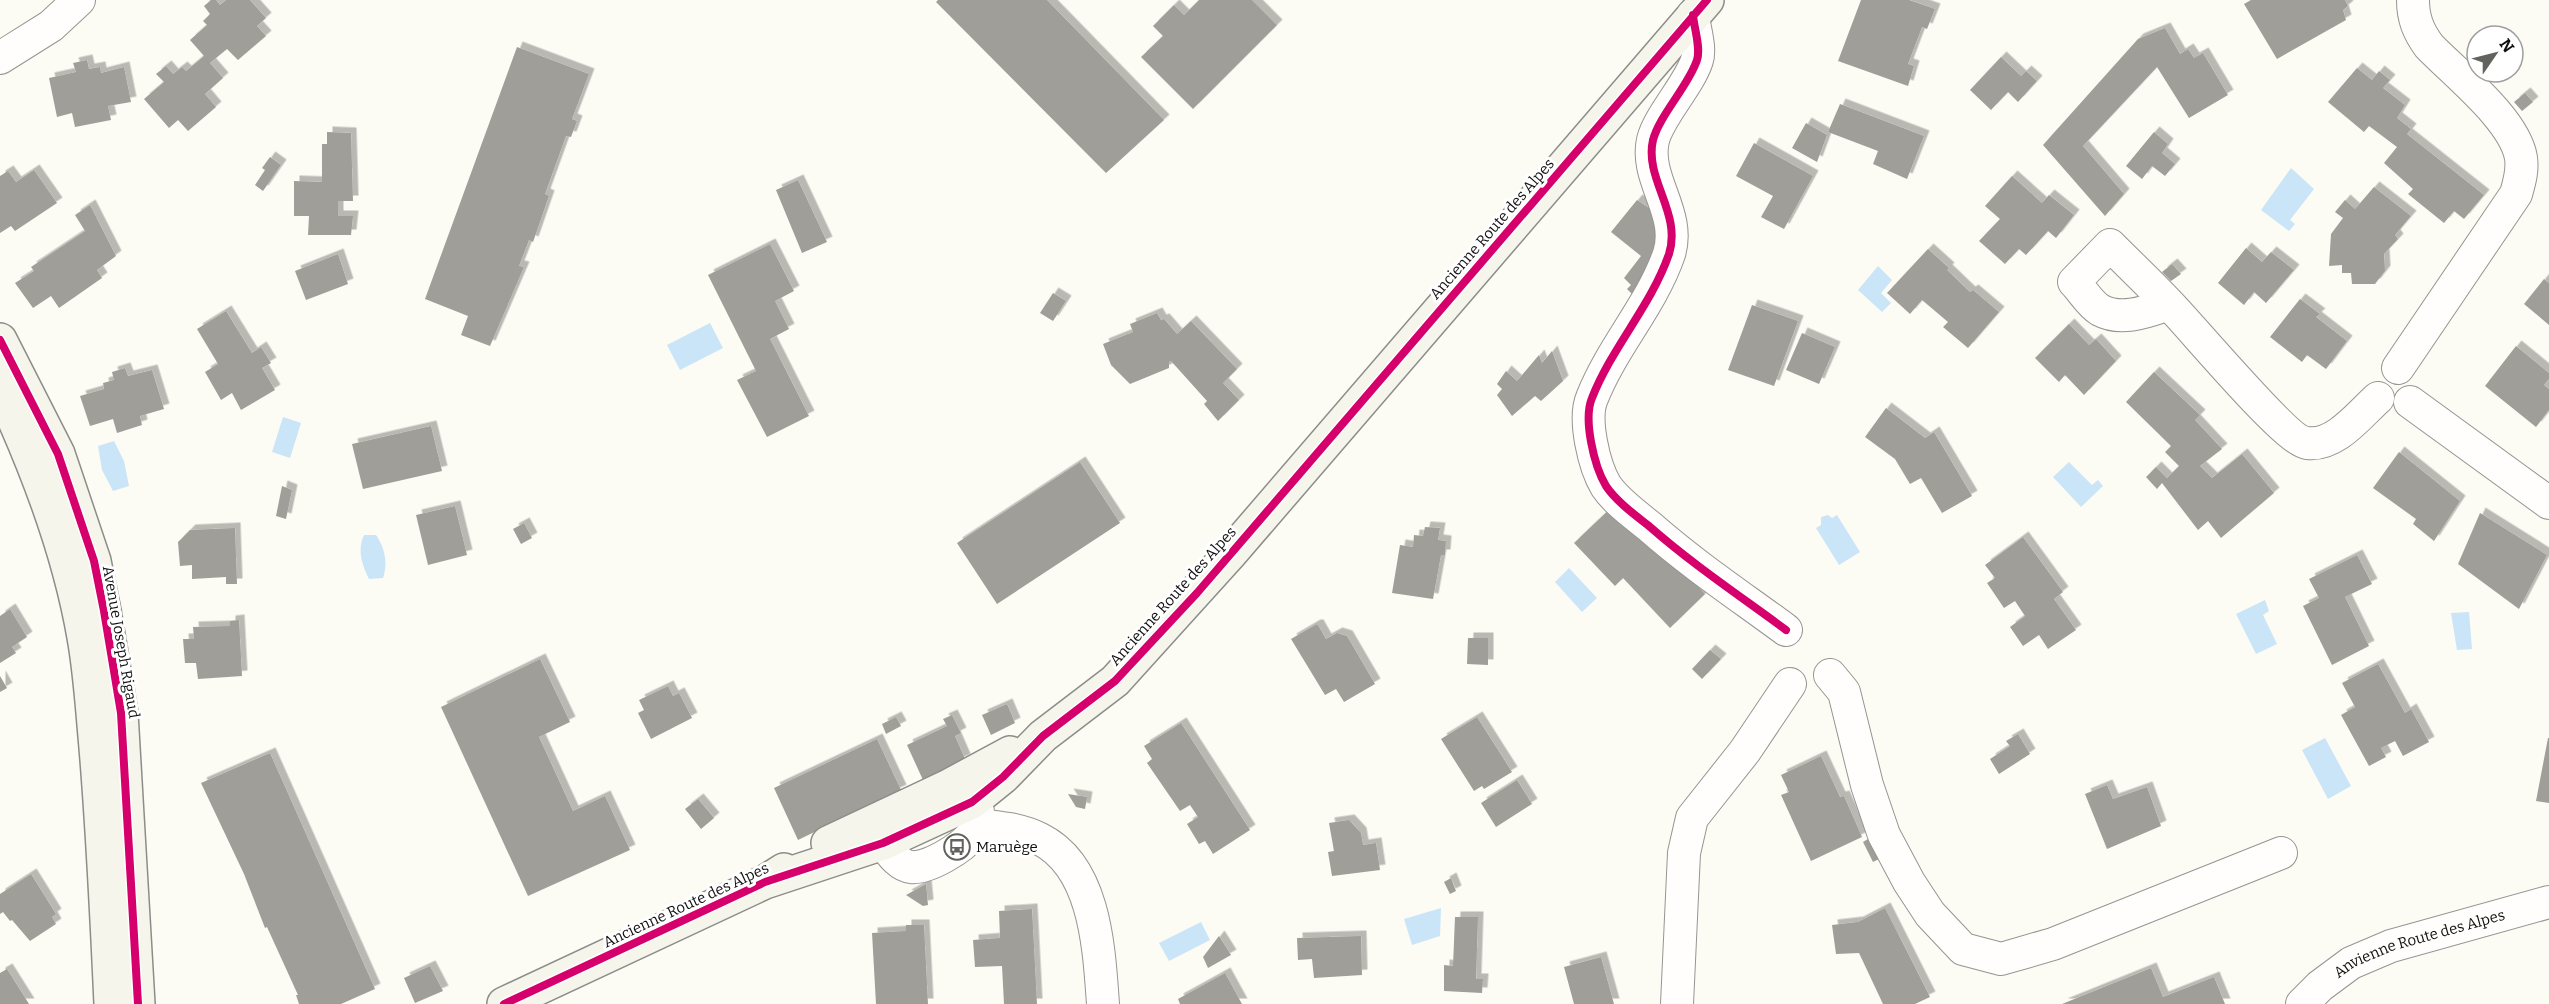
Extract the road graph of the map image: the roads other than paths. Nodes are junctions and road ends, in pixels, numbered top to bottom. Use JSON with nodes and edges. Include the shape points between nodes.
{"nodes":[{"id":1,"x":79,"y":0,"type":"edge"},
{"id":2,"x":2413,"y":0,"type":"edge"},
{"id":3,"x":1700,"y":8,"type":"edge"},
{"id":4,"x":0,"y":58,"type":"edge"},
{"id":5,"x":2169,"y":304,"type":"dead end"},
{"id":6,"x":0,"y":340,"type":"edge"},
{"id":7,"x":2398,"y":368,"type":"junction"},
{"id":8,"x":0,"y":388,"type":"edge"},
{"id":9,"x":2378,"y":398,"type":"junction"},
{"id":10,"x":2410,"y":402,"type":"junction"},
{"id":11,"x":2549,"y":503,"type":"edge"},
{"id":12,"x":1786,"y":630,"type":"dead end"},
{"id":13,"x":1830,"y":675,"type":"dead end"},
{"id":14,"x":1790,"y":684,"type":"dead end"},
{"id":15,"x":965,"y":805,"type":"junction"},
{"id":16,"x":886,"y":829,"type":"junction"},
{"id":17,"x":2281,"y":853,"type":"dead end"},
{"id":18,"x":2549,"y":902,"type":"edge"},
{"id":19,"x":111,"y":1004,"type":"edge"},
{"id":20,"x":138,"y":1004,"type":"edge"},
{"id":21,"x":504,"y":1004,"type":"edge"},
{"id":22,"x":1103,"y":1004,"type":"edge"},
{"id":23,"x":1677,"y":1004,"type":"edge"},
{"id":24,"x":2302,"y":1004,"type":"edge"}],
"edges":[{"from":1,"to":4,"type":"street","via":[[51,26]]},
{"from":2,"to":7,"type":"street","via":[[2413,14],[2428,46],[2502,119],[2516,140],[2522,159],[2516,194]]},
{"from":3,"to":12,"type":"street","via":[[1698,58],[1654,138],[1651,162],[1672,221],[1670,252],[1591,401],[1590,429],[1595,462],[1607,486],[1620,500],[1689,561]]},
{"from":3,"to":15,"type":"main road","name":"Ancienne Route des Alpes","via":[[1197,593],[1115,681],[1043,736]]},
{"from":5,"to":9,"type":"street","via":[[2281,426],[2304,443],[2336,436]]},
{"from":6,"to":20,"type":"main road","name":"Avenue Joseph Rigaud","via":[[58,454],[94,561],[122,713]]},
{"from":7,"to":9,"type":"street","via":[[2380,375],[2375,386]]},
{"from":7,"to":10,"type":"street","via":[[2412,378],[2415,390]]},
{"from":8,"to":19,"type":"main road","via":[[31,453],[50,508],[84,637],[102,813]]},
{"from":9,"to":10,"type":"street","via":[[2393,408]]},
{"from":10,"to":11,"type":"street"},
{"from":13,"to":17,"type":"street","via":[[1844,692],[1884,835],[1930,914],[1963,949],[2001,959],[2053,944]]},
{"from":14,"to":23,"type":"street","via":[[1745,751],[1692,818],[1684,853]]},
{"from":15,"to":16,"type":"main road","name":"Ancienne Route des Alpes"},
{"from":15,"to":16,"type":"street","via":[[973,834],[928,864],[910,867],[894,858]]},
{"from":15,"to":22,"type":"street","via":[[1056,849],[1082,882],[1099,942]]},
{"from":16,"to":21,"type":"main road","name":"Ancienne Route des Alpes"},
{"from":18,"to":24,"type":"street","name":"Anvienne Route des Alpes","via":[[2391,946],[2351,963]]}]}
